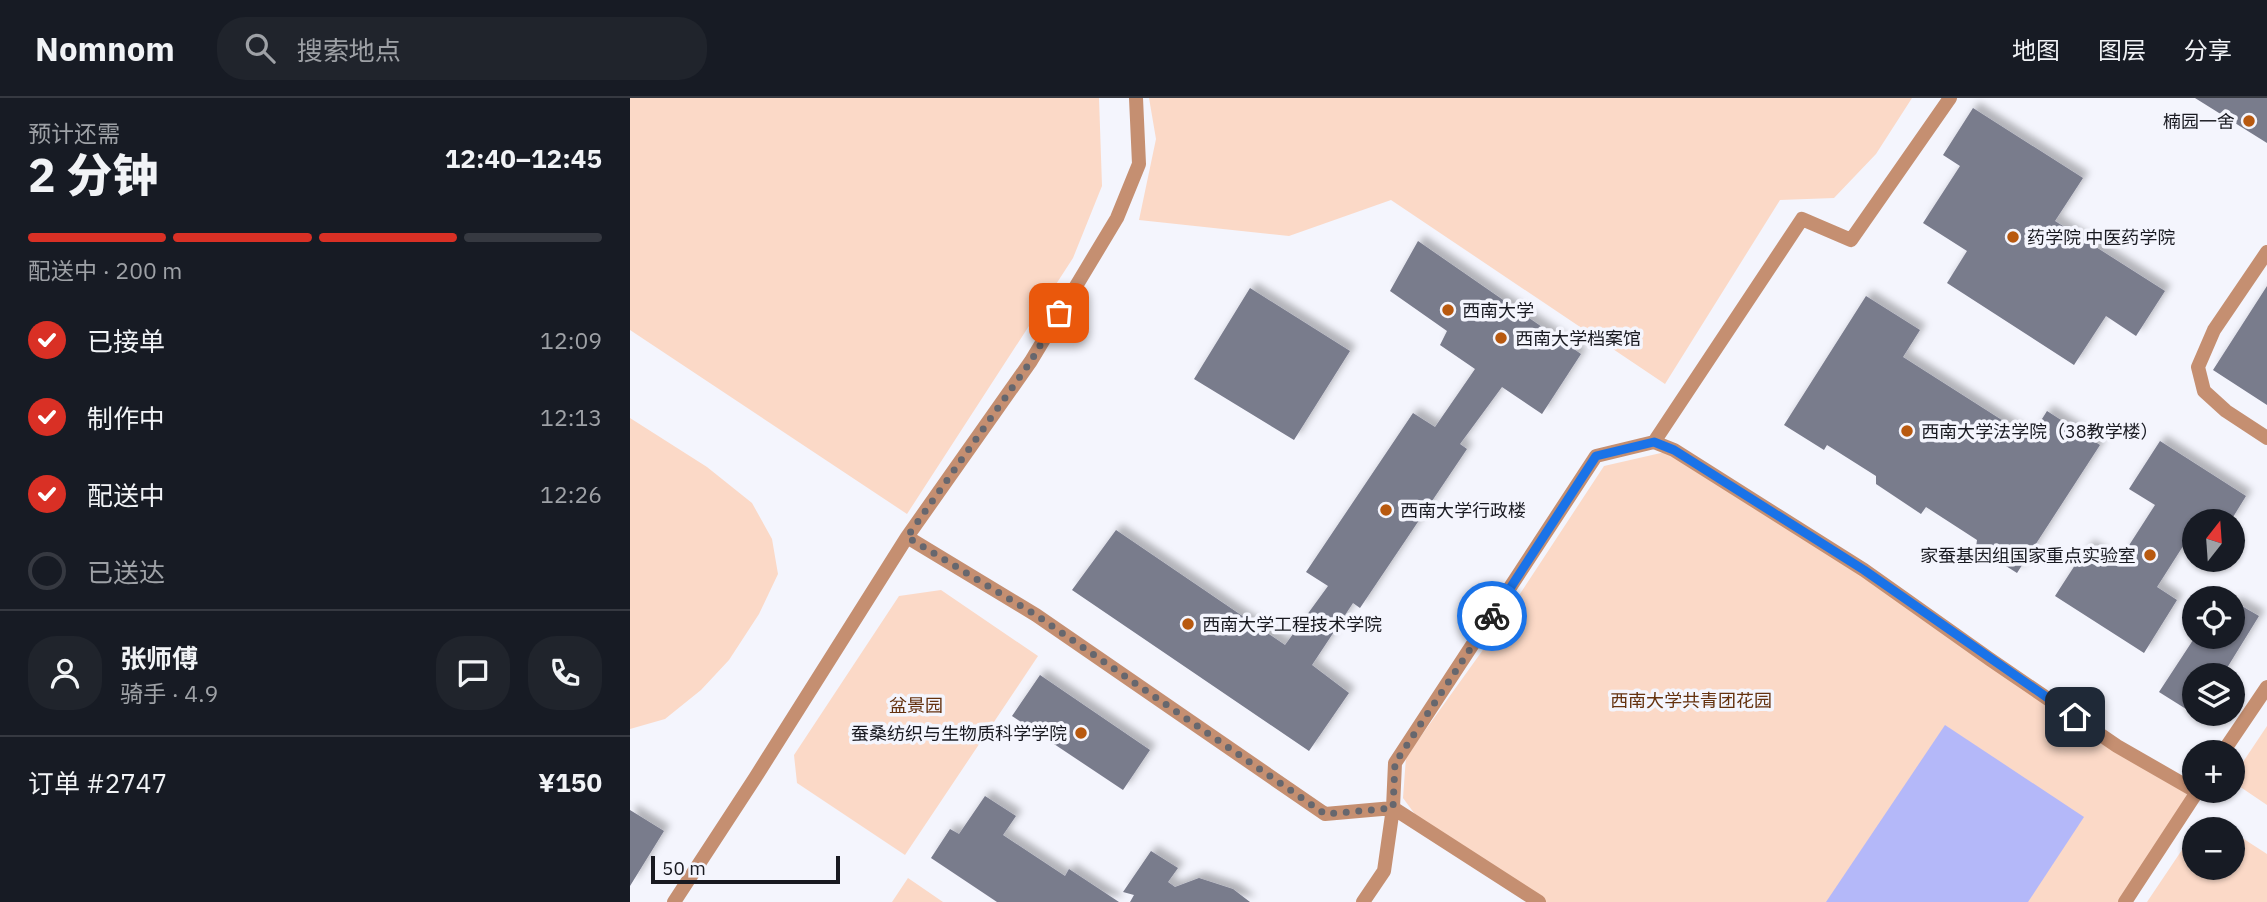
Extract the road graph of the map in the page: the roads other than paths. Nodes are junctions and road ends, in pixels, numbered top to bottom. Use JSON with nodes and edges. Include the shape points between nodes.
{"nodes":[{"id":1,"x":1136,"y":98,"type":"edge"},
{"id":2,"x":1950,"y":98,"type":"edge"},
{"id":3,"x":2267,"y":252,"type":"edge"},
{"id":4,"x":2267,"y":438,"type":"edge"},
{"id":5,"x":1654,"y":442,"type":"junction"},
{"id":6,"x":907,"y":537,"type":"junction"},
{"id":7,"x":2267,"y":687,"type":"edge"},
{"id":8,"x":2232,"y":740,"type":"edge"},
{"id":9,"x":2182,"y":783,"type":"edge"},
{"id":10,"x":2190,"y":803,"type":"edge"},
{"id":11,"x":1393,"y":808,"type":"junction"},
{"id":12,"x":674,"y":902,"type":"edge"},
{"id":13,"x":1363,"y":902,"type":"edge"},
{"id":14,"x":1539,"y":902,"type":"edge"},
{"id":15,"x":2125,"y":902,"type":"edge"}],
"edges":[{"from":1,"to":6,"type":"lane","via":[[1139,164],[1117,218],[1031,361]]},
{"from":2,"to":5,"type":"lane","via":[[1851,240],[1802,219]]},
{"from":3,"to":4,"type":"lane","via":[[2214,330],[2198,367],[2204,391]]},
{"from":5,"to":9,"type":"lane","via":[[1674,450],[1864,570],[2106,738]]},
{"from":5,"to":11,"type":"lane","via":[[1596,456],[1395,763]]},
{"from":6,"to":11,"type":"lane","via":[[1036,615],[1325,814]]},
{"from":6,"to":12,"type":"lane"},
{"from":7,"to":8,"type":"lane"},
{"from":10,"to":15,"type":"lane"},
{"from":11,"to":13,"type":"lane","via":[[1384,871]]},
{"from":11,"to":14,"type":"lane"}]}
